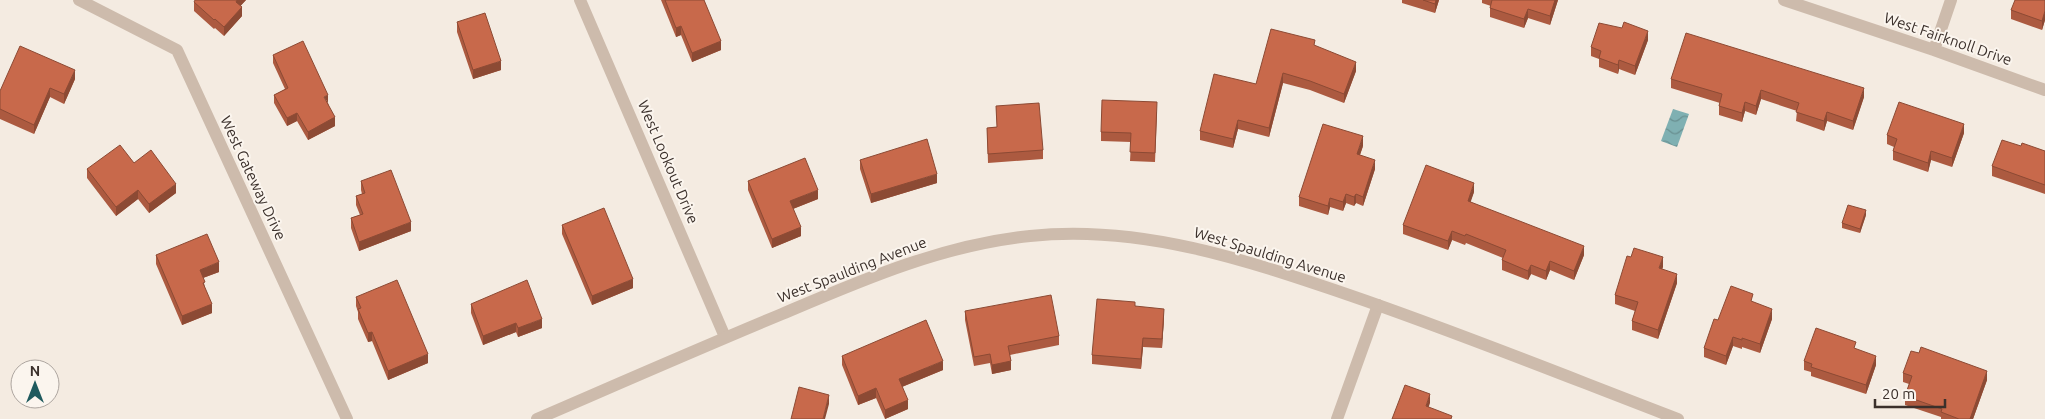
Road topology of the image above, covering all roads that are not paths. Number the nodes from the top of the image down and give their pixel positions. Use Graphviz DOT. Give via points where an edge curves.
graph roads {
  1 [pos="79,0"];
  2 [pos="580,0"];
  3 [pos="1784,0"];
  4 [pos="1951,0"];
  5 [pos="1934,50"];
  6 [pos="2045,90"];
  7 [pos="1378,305"];
  8 [pos="725,337"];
  9 [pos="347,419"];
  10 [pos="537,419"];
  11 [pos="1337,419"];
  12 [pos="1678,419"];
  1 -- 9 [label="street, West Gateway Drive" via="177,50"];
  2 -- 8 [label="street, West Lookout Drive"];
  3 -- 5 [label="street, West Fairknoll Drive"];
  4 -- 5 [label="street"];
  5 -- 6 [label="street, West Fairknoll Drive"];
  7 -- 8 [label="street, West Spaulding Avenue" via="1213,252 1118,235 1074,233 975,244 927,257 867,278"];
  7 -- 11 [label="street"];
  7 -- 12 [label="street, West Spaulding Avenue"];
  8 -- 10 [label="street, West Spaulding Avenue"];
}
